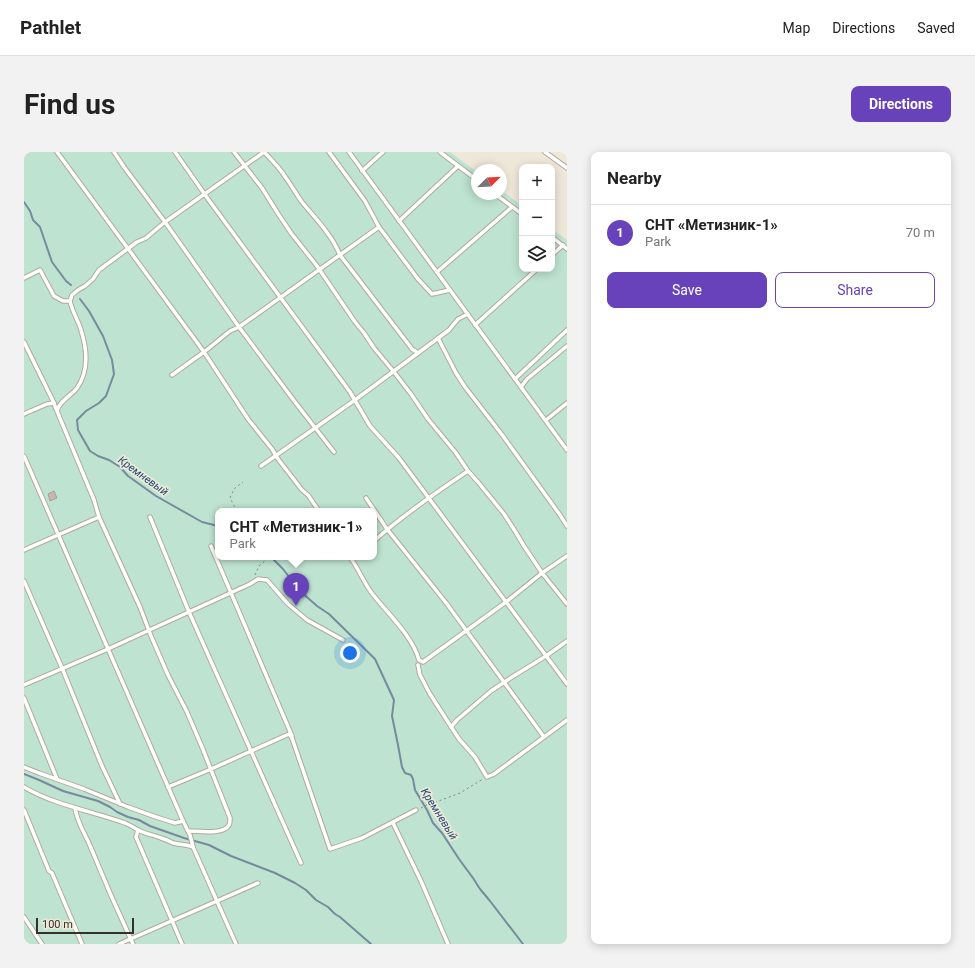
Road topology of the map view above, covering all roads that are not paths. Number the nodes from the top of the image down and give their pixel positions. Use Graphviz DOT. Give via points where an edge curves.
graph roads {
  1 [pos="57,152"];
  2 [pos="114,152"];
  3 [pos="175,152"];
  4 [pos="234,152"];
  5 [pos="264,152"];
  6 [pos="329,152"];
  7 [pos="349,152"];
  8 [pos="383,152"];
  9 [pos="440,152"];
  10 [pos="545,152"];
  11 [pos="244,166"];
  12 [pos="458,166"];
  13 [pos="567,168"];
  14 [pos="362,171"];
  15 [pos="471,176"];
  16 [pos="205,195"];
  17 [pos="503,200"];
  18 [pos="512,207"];
  19 [pos="519,212"];
  20 [pos="399,221"];
  21 [pos="165,222"];
  22 [pos="380,226"];
  23 [pos="555,239"];
  24 [pos="562,245"];
  25 [pos="128,249"];
  26 [pos="567,249"];
  27 [pos="555,252"];
  28 [pos="340,255"];
  29 [pos="319,269"];
  30 [pos="437,272"];
  31 [pos="533,272"];
  32 [pos="24,278"];
  33 [pos="450,290"];
  34 [pos="280,297"];
  35 [pos="70,301"];
  36 [pos="468,314"];
  37 [pos="475,324"];
  38 [pos="239,327"];
  39 [pos="567,330"];
  40 [pos="438,338"];
  41 [pos="24,342"];
  42 [pos="567,346"];
  43 [pos="204,352"];
  44 [pos="418,353"];
  45 [pos="394,372"];
  46 [pos="172,375"];
  47 [pos="515,379"];
  48 [pos="521,387"];
  49 [pos="356,400"];
  50 [pos="54,403"];
  51 [pos="567,403"];
  52 [pos="57,411"];
  53 [pos="24,414"];
  54 [pos="546,420"];
  55 [pos="316,428"];
  56 [pos="567,450"];
  57 [pos="334,452"];
  58 [pos="24,456"];
  59 [pos="276,456"];
  60 [pos="262,466"];
  61 [pos="468,471"];
  62 [pos="366,498"];
  63 [pos="428,498"];
  64 [pos="317,508"];
  65 [pos="373,508"];
  66 [pos="377,514"];
  67 [pos="99,517"];
  68 [pos="150,517"];
  69 [pos="567,526"];
  70 [pos="387,529"];
  71 [pos="59,534"];
  72 [pos="377,538"];
  73 [pos="211,546"];
  74 [pos="24,550"];
  75 [pos="215,555"];
  76 [pos="567,556"];
  77 [pos="217,560"];
  78 [pos="352,560"];
  79 [pos="542,573"];
  80 [pos="24,581"];
  81 [pos="231,592"];
  82 [pos="506,602"];
  83 [pos="567,604"];
  84 [pos="189,612"];
  85 [pos="149,630"];
  86 [pos="466,631"];
  87 [pos="343,640"];
  88 [pos="567,640"];
  89 [pos="108,648"];
  90 [pos="546,656"];
  91 [pos="418,665"];
  92 [pos="62,668"];
  93 [pos="504,682"];
  94 [pos="567,684"];
  95 [pos="24,685"];
  96 [pos="24,698"];
  97 [pos="567,720"];
  98 [pos="451,727"];
  99 [pos="544,737"];
  100 [pos="292,738"];
  101 [pos="252,751"];
  102 [pos="24,766"];
  103 [pos="211,770"];
  104 [pos="57,779"];
  105 [pos="24,787"];
  106 [pos="168,787"];
  107 [pos="120,804"];
  108 [pos="75,808"];
  109 [pos="24,810"];
  110 [pos="416,810"];
  111 [pos="183,821"];
  112 [pos="392,823"];
  113 [pos="138,830"];
  114 [pos="189,833"];
  115 [pos="193,847"];
  116 [pos="301,863"];
  117 [pos="258,883"];
  118 [pos="217,901"];
  119 [pos="24,917"];
  120 [pos="171,920"];
  121 [pos="130,939"];
  122 [pos="42,944"];
  123 [pos="82,944"];
  124 [pos="119,944"];
  125 [pos="133,944"];
  126 [pos="182,944"];
  127 [pos="236,944"];
  128 [pos="448,944"];
  1 -- 25 [label="lane"];
  2 -- 21 [label="lane"];
  3 -- 16 [label="lane"];
  4 -- 11 [label="lane"];
  5 -- 11 [label="lane"];
  5 -- 28 [label="lane" via="286,177 301,201 337,246"];
  6 -- 22 [label="lane"];
  7 -- 14 [label="lane"];
  8 -- 14 [label="lane"];
  9 -- 12 [label="lane"];
  10 -- 13 [label="lane"];
  11 -- 16 [label="lane"];
  11 -- 29 [label="lane"];
  12 -- 15 [label="lane"];
  12 -- 20 [label="lane"];
  14 -- 20 [label="lane"];
  16 -- 21 [label="lane"];
  16 -- 34 [label="lane"];
  17 -- 18 [label="lane"];
  18 -- 19 [label="lane"];
  18 -- 30 [label="lane"];
  20 -- 30 [label="lane"];
  21 -- 25 [label="lane"];
  21 -- 38 [label="lane"];
  22 -- 28 [label="lane"];
  22 -- 33 [label="lane" via="418,279 432,294"];
  23 -- 24 [label="lane"];
  24 -- 26 [label="lane"];
  24 -- 27 [label="lane"];
  25 -- 35 [label="lane" via="99,270 93,279 72,295"];
  25 -- 43 [label="lane"];
  28 -- 29 [label="lane"];
  28 -- 44 [label="lane" via="412,349"];
  29 -- 34 [label="lane"];
  29 -- 45 [label="lane" via="355,322"];
  30 -- 33 [label="lane"];
  31 -- 37 [label="lane"];
  32 -- 35 [label="lane" via="40,270 54,296 63,301"];
  33 -- 36 [label="lane"];
  34 -- 38 [label="lane"];
  34 -- 49 [label="lane"];
  35 -- 52 [label="lane" via="81,330 86,368 77,387 58,406"];
  36 -- 37 [label="lane"];
  36 -- 40 [label="lane" via="458,319"];
  37 -- 47 [label="lane"];
  38 -- 43 [label="lane"];
  38 -- 55 [label="lane"];
  39 -- 47 [label="lane"];
  40 -- 44 [label="lane"];
  40 -- 69 [label="lane" via="465,387"];
  41 -- 50 [label="lane"];
  42 -- 48 [label="lane"];
  43 -- 46 [label="lane"];
  43 -- 59 [label="lane"];
  44 -- 45 [label="lane"];
  45 -- 49 [label="lane"];
  45 -- 61 [label="lane"];
  47 -- 48 [label="lane"];
  48 -- 54 [label="lane"];
  49 -- 55 [label="lane"];
  49 -- 63 [label="lane" via="370,426 399,458"];
  50 -- 52 [label="lane"];
  50 -- 53 [label="lane"];
  51 -- 54 [label="lane"];
  52 -- 67 [label="lane"];
  54 -- 56 [label="lane"];
  55 -- 57 [label="lane"];
  55 -- 59 [label="lane"];
  58 -- 71 [label="lane"];
  59 -- 60 [label="lane"];
  59 -- 64 [label="lane"];
  61 -- 63 [label="lane"];
  61 -- 79 [label="lane" via="504,514"];
  62 -- 65 [label="lane"];
  63 -- 70 [label="lane"];
  63 -- 82 [label="lane"];
  66 -- 70 [label="lane"];
  67 -- 71 [label="lane"];
  67 -- 85 [label="lane"];
  68 -- 84 [label="lane"];
  70 -- 72 [label="lane"];
  70 -- 86 [label="lane"];
  71 -- 74 [label="lane"];
  71 -- 89 [label="lane"];
  73 -- 75 [label="lane"];
  76 -- 79 [label="lane"];
  77 -- 81 [label="lane"];
  78 -- 86 [label="lane" via="370,591 409,640 419,660 423,662"];
  79 -- 82 [label="lane"];
  79 -- 83 [label="lane"];
  80 -- 92 [label="lane"];
  81 -- 84 [label="lane"];
  81 -- 87 [label="lane" via="258,579 267,580 288,604 307,620"];
  81 -- 100 [label="lane"];
  82 -- 86 [label="lane"];
  82 -- 90 [label="lane"];
  84 -- 85 [label="lane"];
  84 -- 101 [label="lane"];
  85 -- 89 [label="lane"];
  85 -- 103 [label="lane"];
  86 -- 93 [label="lane"];
  88 -- 90 [label="lane"];
  89 -- 92 [label="lane"];
  89 -- 106 [label="lane"];
  90 -- 93 [label="lane"];
  90 -- 94 [label="lane"];
  91 -- 98 [label="lane" via="430,694"];
  92 -- 95 [label="lane"];
  92 -- 107 [label="lane"];
  93 -- 98 [label="lane" via="456,720"];
  93 -- 99 [label="lane"];
  96 -- 104 [label="lane"];
  97 -- 99 [label="lane"];
  98 -- 99 [label="lane" via="487,777"];
  100 -- 101 [label="lane" via="289,734"];
  100 -- 112 [label="lane" via="330,849 362,838"];
  101 -- 103 [label="lane"];
  101 -- 116 [label="lane"];
  102 -- 104 [label="lane"];
  103 -- 106 [label="lane"];
  103 -- 114 [label="lane" via="230,824 224,830 216,832"];
  104 -- 107 [label="lane"];
  105 -- 108 [label="lane"];
  106 -- 111 [label="lane"];
  107 -- 111 [label="lane" via="175,823"];
  108 -- 113 [label="lane" via="124,822"];
  108 -- 121 [label="lane" via="80,826"];
  109 -- 123 [label="lane"];
  110 -- 112 [label="lane"];
  111 -- 114 [label="lane"];
  112 -- 128 [label="lane"];
  113 -- 115 [label="lane"];
  113 -- 120 [label="lane" via="136,837"];
  114 -- 115 [label="lane"];
  115 -- 118 [label="lane"];
  117 -- 118 [label="lane"];
  118 -- 120 [label="lane"];
  118 -- 127 [label="lane"];
  119 -- 122 [label="lane"];
  120 -- 121 [label="lane"];
  120 -- 126 [label="lane"];
  121 -- 124 [label="lane"];
  121 -- 125 [label="lane"];
}
